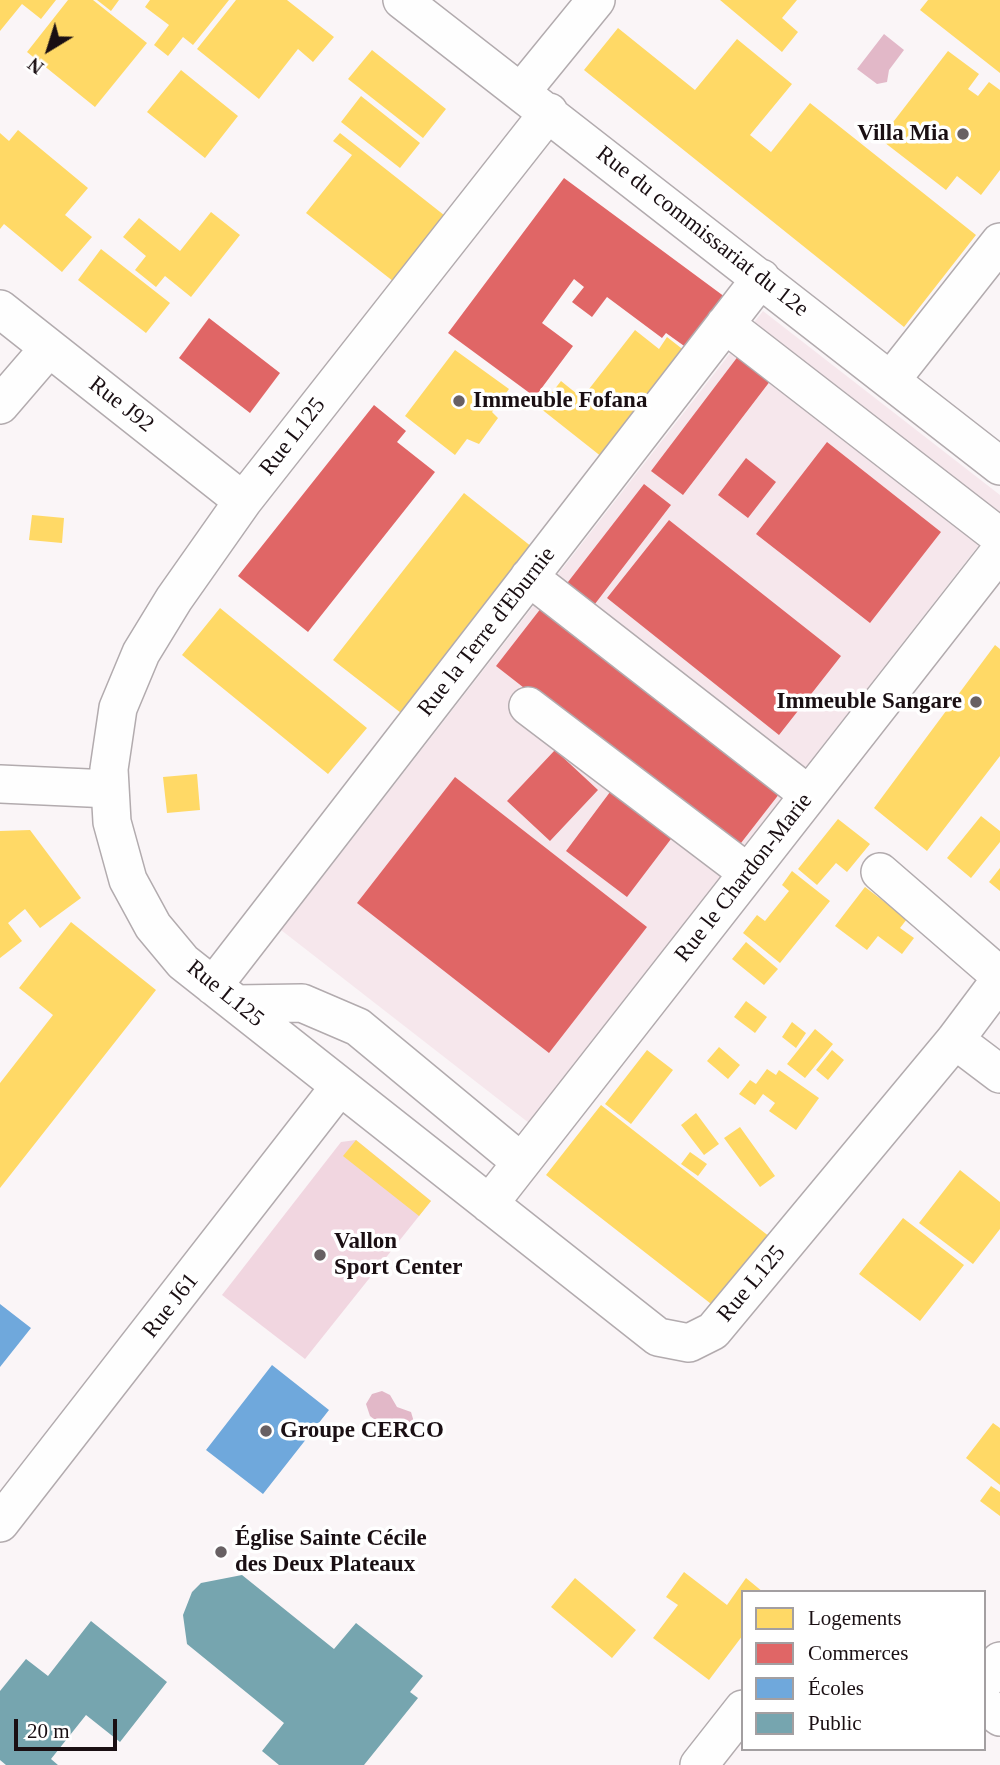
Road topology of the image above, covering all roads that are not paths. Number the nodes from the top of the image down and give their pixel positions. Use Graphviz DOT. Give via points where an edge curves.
graph roads {
  1 [pos="402,0"];
  2 [pos="596,0"];
  3 [pos="535,102"];
  4 [pos="1000,242"];
  5 [pos="761,278"];
  6 [pos="0,309"];
  7 [pos="725,324"];
  8 [pos="49,348"];
  9 [pos="891,380"];
  10 [pos="0,405"];
  11 [pos="1000,466"];
  12 [pos="243,501"];
  13 [pos="1000,537"];
  14 [pos="1000,551"];
  15 [pos="529,577"];
  16 [pos="528,706"];
  17 [pos="0,783"];
  18 [pos="110,789"];
  19 [pos="810,795"];
  20 [pos="880,872"];
  21 [pos="748,873"];
  22 [pos="1000,978"];
  23 [pos="224,995"];
  24 [pos="955,1041"];
  25 [pos="1000,1074"];
  26 [pos="340,1086"];
  27 [pos="521,1162"];
  28 [pos="489,1204"];
  29 [pos="0,1523"];
  30 [pos="1000,1661"];
  31 [pos="986,1679"];
  32 [pos="986,1706"];
  33 [pos="741,1712"];
  34 [pos="1000,1717"];
  35 [pos="699,1765"];
  1 -- 3 [label="street, Rue du commissariat du 12e"];
  2 -- 3 [label="street, Rue L125"];
  3 -- 5 [label="street, Rue du commissariat du 12e"];
  3 -- 12 [label="street, Rue L125"];
  4 -- 9 [label="street"];
  5 -- 7 [label="street, Rue la Terre d'Eburnie"];
  5 -- 9 [label="street, Rue du commissariat du 12e"];
  6 -- 8 [label="street, Rue J92"];
  7 -- 13 [label="street"];
  7 -- 15 [label="street, Rue la Terre d'Eburnie"];
  8 -- 10 [label="street"];
  8 -- 12 [label="street, Rue J92"];
  9 -- 11 [label="street, Rue du commissariat du 12e"];
  12 -- 18 [label="street, Rue L125" via="141,653 118,708"];
  14 -- 19 [label="street, Rue le Chardon-Marie"];
  15 -- 19 [label="street"];
  15 -- 23 [label="street, Rue la Terre d'Eburnie"];
  16 -- 21 [label="street"];
  17 -- 18 [label="street"];
  18 -- 23 [label="street, Rue L125" via="111,822 128,880 153,926 183,962"];
  19 -- 21 [label="street, Rue le Chardon-Marie"];
  20 -- 22 [label="street"];
  21 -- 27 [label="street, Rue le Chardon-Marie"];
  22 -- 24 [label="street, Rue L125"];
  23 -- 26 [label="street, Rue L125"];
  23 -- 27 [label="street" via="302,1003 358,1027"];
  24 -- 25 [label="street"];
  24 -- 28 [label="street, Rue L125" via="713,1331 689,1343 658,1336"];
  26 -- 28 [label="street, Rue L125"];
  26 -- 29 [label="street, Rue J61"];
  27 -- 28 [label="street, Rue le Chardon-Marie"];
  30 -- 31 [label="street"];
  32 -- 34 [label="street"];
  33 -- 35 [label="street"];
}
